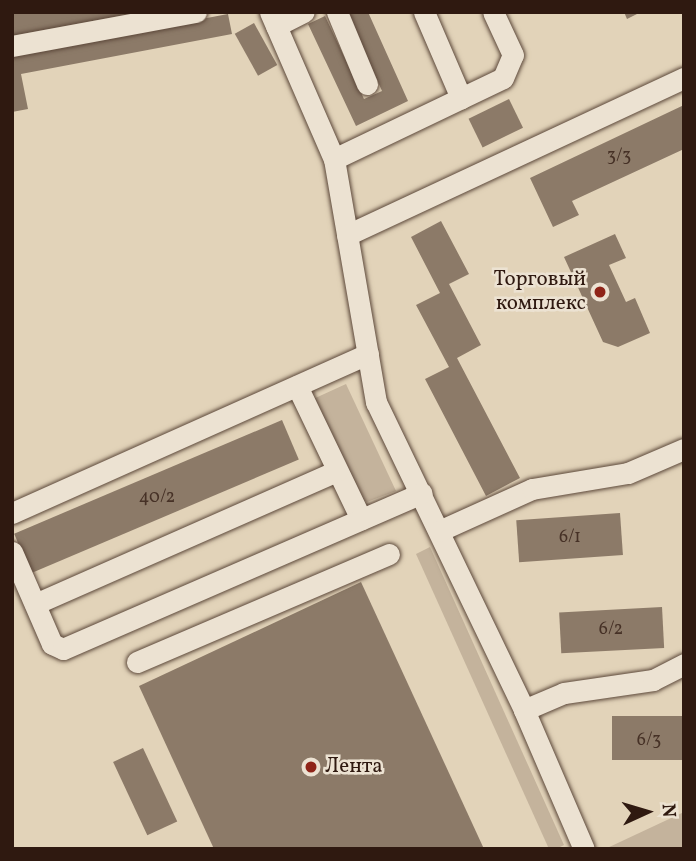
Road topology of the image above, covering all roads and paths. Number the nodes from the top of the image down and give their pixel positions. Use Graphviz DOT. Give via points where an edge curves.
graph roads {
  1 [pos="195,12"];
  2 [pos="304,12"];
  3 [pos="337,12"];
  4 [pos="425,12"];
  5 [pos="493,12"];
  6 [pos="273,19"];
  7 [pos="12,46"];
  8 [pos="684,78"];
  9 [pos="367,84"];
  10 [pos="461,98"];
  11 [pos="334,159"];
  12 [pos="347,235"];
  13 [pos="368,354"];
  14 [pos="297,386"];
  15 [pos="684,449"];
  16 [pos="337,471"];
  17 [pos="421,494"];
  18 [pos="12,513"];
  19 [pos="361,519"];
  20 [pos="439,531"];
  21 [pos="12,552"];
  22 [pos="389,554"];
  23 [pos="35,604"];
  24 [pos="137,662"];
  25 [pos="684,664"];
  26 [pos="524,710"];
  27 [pos="584,849"];
  1 -- 7 [label="street"];
  2 -- 6 [label="street"];
  3 -- 9 [label="street"];
  4 -- 10 [label="street"];
  5 -- 10 [label="street" via="513,55 503,78"];
  6 -- 11 [label="street"];
  8 -- 12 [label="street"];
  10 -- 11 [label="street"];
  11 -- 12 [label="street"];
  12 -- 13 [label="street"];
  13 -- 14 [label="street"];
  13 -- 17 [label="street" via="376,402"];
  14 -- 16 [label="street"];
  14 -- 18 [label="street"];
  15 -- 20 [label="street" via="628,473 532,489"];
  16 -- 19 [label="street"];
  16 -- 23 [label="street"];
  17 -- 19 [label="street"];
  17 -- 20 [label="street"];
  19 -- 23 [label="street" via="63,649 52,644"];
  20 -- 26 [label="street"];
  21 -- 23 [label="street"];
  22 -- 24 [label="street"];
  25 -- 26 [label="street" via="653,680 565,693"];
  26 -- 27 [label="street"];
}
